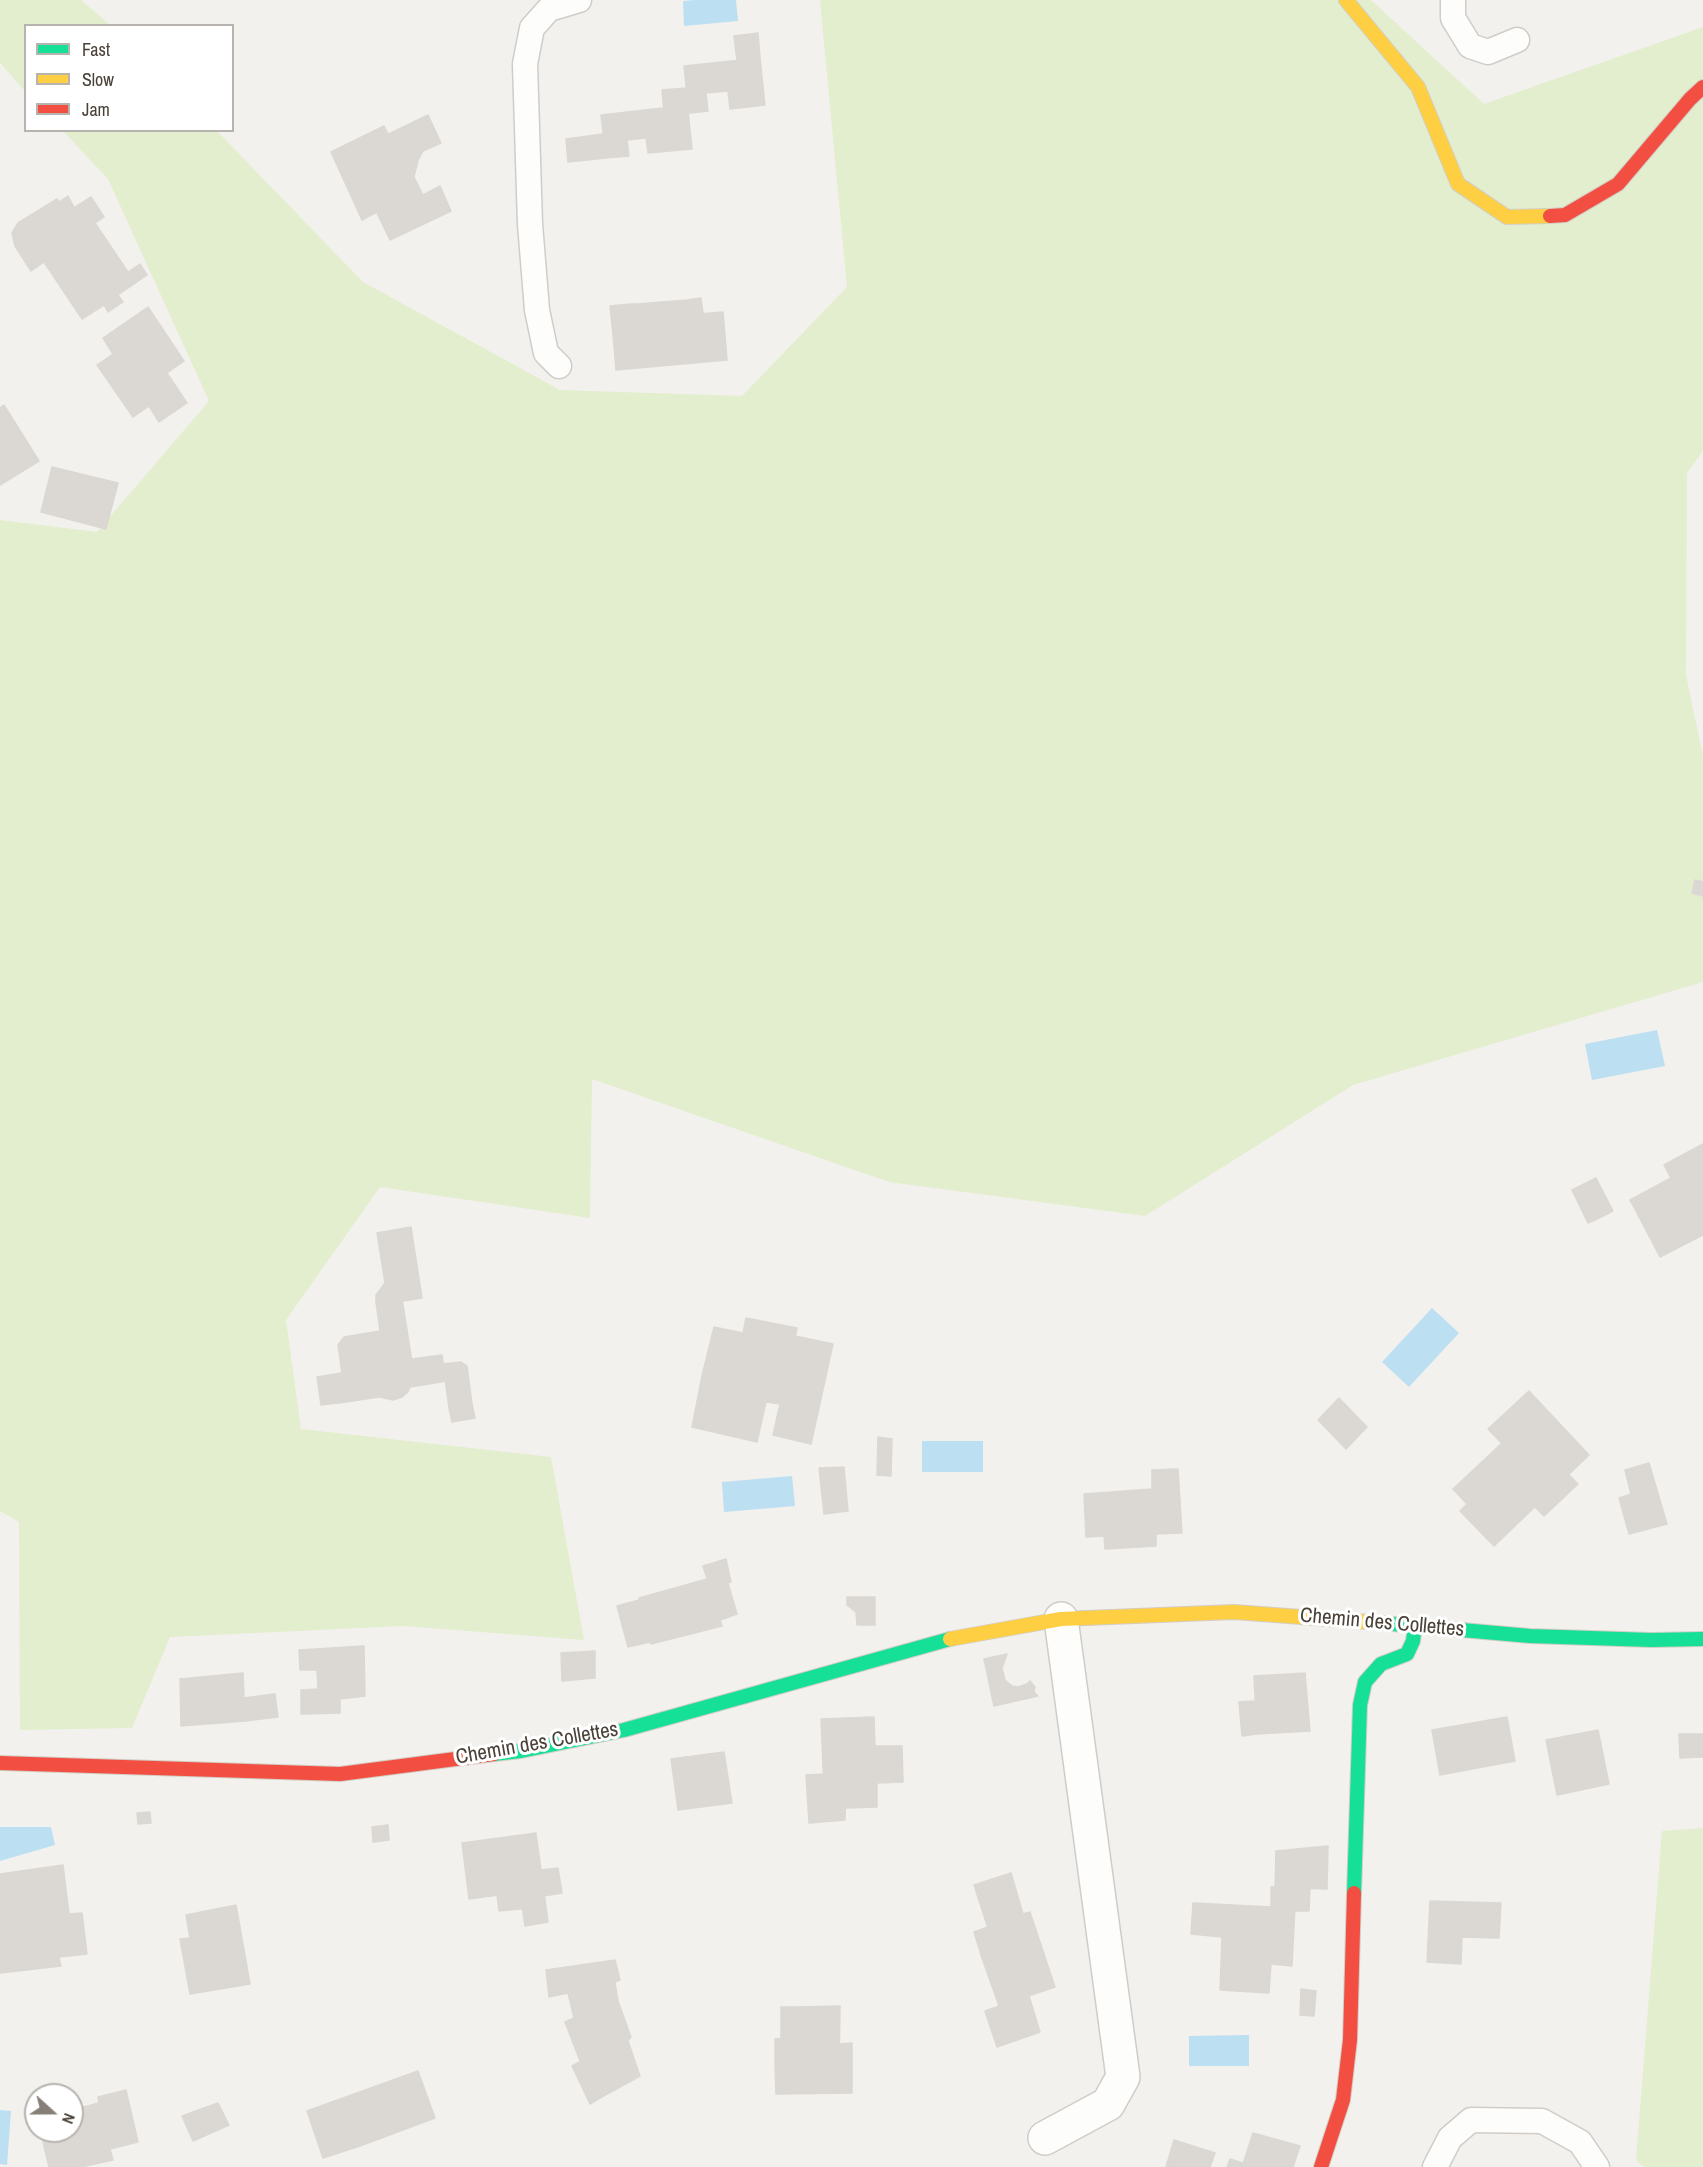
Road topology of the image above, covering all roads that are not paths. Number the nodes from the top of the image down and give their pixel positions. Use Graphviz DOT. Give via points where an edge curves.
graph roads {
  1 [pos="579,0"];
  2 [pos="1346,0"];
  3 [pos="1453,0"];
  4 [pos="1517,40"];
  5 [pos="1703,87"];
  6 [pos="559,366"];
  7 [pos="1061,1618"];
  8 [pos="1415,1624"];
  9 [pos="1703,1639"];
  10 [pos="0,1763"];
  11 [pos="1045,2138"];
  12 [pos="1321,2167"];
  13 [pos="1435,2167"];
  14 [pos="1597,2167"];
  1 -- 6 [label="lane" via="549,9 532,28 525,64 537,310 546,353"];
  2 -- 5 [label="street" via="1418,87 1458,184 1507,217 1564,215 1618,184"];
  3 -- 4 [label="lane" via="1453,18 1470,46 1488,52"];
  7 -- 8 [label="street, Chemin des Collettes" via="1234,1612"];
  7 -- 10 [label="street, Chemin des Collettes" via="936,1641 624,1730 521,1751 340,1774"];
  7 -- 11 [label="street" via="1123,2077 1108,2104"];
  8 -- 9 [label="street, Chemin des Collettes" via="1530,1636"];
  8 -- 12 [label="street" via="1407,1654 1381,1664 1365,1682 1360,1705 1350,2040 1343,2100"];
  13 -- 14 [label="lane" via="1450,2138 1471,2120 1542,2121 1580,2142"];
}
